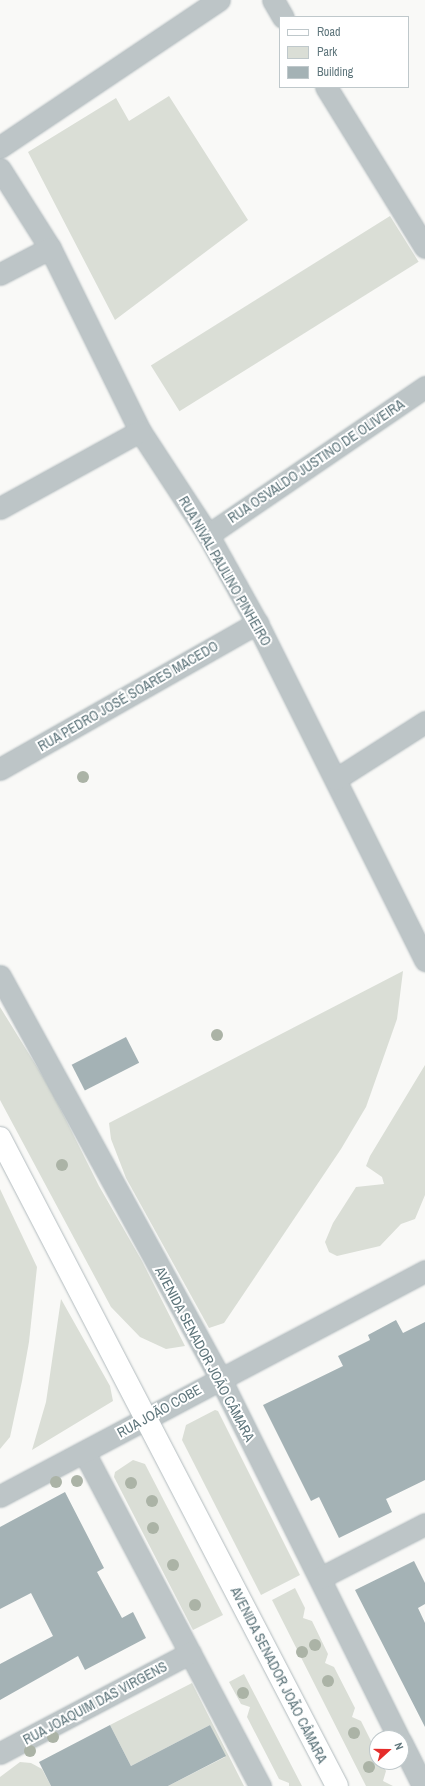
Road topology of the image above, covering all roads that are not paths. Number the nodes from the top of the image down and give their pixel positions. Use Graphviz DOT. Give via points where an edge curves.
graph roads {
  1 [pos="219,0"];
  2 [pos="273,0"];
  3 [pos="282,16"];
  4 [pos="327,88"];
  5 [pos="0,147"];
  6 [pos="0,168"];
  7 [pos="425,247"];
  8 [pos="50,248"];
  9 [pos="0,274"];
  10 [pos="425,387"];
  11 [pos="140,431"];
  12 [pos="0,508"];
  13 [pos="208,534"];
  14 [pos="257,623"];
  15 [pos="425,722"];
  16 [pos="0,769"];
  17 [pos="336,779"];
  18 [pos="425,960"];
  19 [pos="0,976"];
  20 [pos="0,1138"];
  21 [pos="425,1270"];
  22 [pos="220,1378"];
  23 [pos="146,1417"];
  24 [pos="84,1452"];
  25 [pos="0,1496"];
  26 [pos="425,1524"];
  27 [pos="320,1578"];
  28 [pos="190,1653"];
  29 [pos="395,1730"];
  30 [pos="0,1753"];
  31 [pos="409,1757"];
  32 [pos="423,1782"];
  33 [pos="260,1786"];
  34 [pos="336,1786"];
  1 -- 5 [label="street"];
  2 -- 3 [label="street"];
  4 -- 7 [label="street"];
  6 -- 8 [label="street, RUA NIVAL PAULINO PINHEIRO"];
  8 -- 9 [label="street"];
  8 -- 11 [label="street, RUA NIVAL PAULINO PINHEIRO"];
  10 -- 13 [label="street, RUA OSVALDO JUSTINO DE OLIVEIRA"];
  11 -- 12 [label="street"];
  11 -- 13 [label="street, RUA NIVAL PAULINO PINHEIRO"];
  13 -- 14 [label="street, RUA NIVAL PAULINO PINHEIRO"];
  14 -- 16 [label="street, RUA PEDRO JOSÉ SOARES MACEDO"];
  14 -- 17 [label="street, RUA NIVAL PAULINO PINHEIRO"];
  15 -- 17 [label="street"];
  17 -- 18 [label="street, RUA NIVAL PAULINO PINHEIRO"];
  19 -- 22 [label="street, AVENIDA SENADOR JOÃO CÂMARA"];
  20 -- 23 [label="main road, AVENIDA SENADOR JOÃO CÂMARA"];
  21 -- 22 [label="street, RUA JOÃO COBE"];
  22 -- 23 [label="street, RUA JOÃO COBE"];
  22 -- 27 [label="street, AVENIDA SENADOR JOÃO CÂMARA"];
  23 -- 24 [label="street, RUA JOÃO COBE"];
  23 -- 34 [label="main road, AVENIDA SENADOR JOÃO CÂMARA"];
  24 -- 25 [label="street, RUA JOÃO COBE"];
  24 -- 28 [label="street"];
  26 -- 27 [label="street"];
  27 -- 29 [label="street, AVENIDA SENADOR JOÃO CÂMARA"];
  28 -- 30 [label="street, RUA JOAQUIM DAS VIRGENS"];
  28 -- 33 [label="street"];
  31 -- 32 [label="street"];
}
